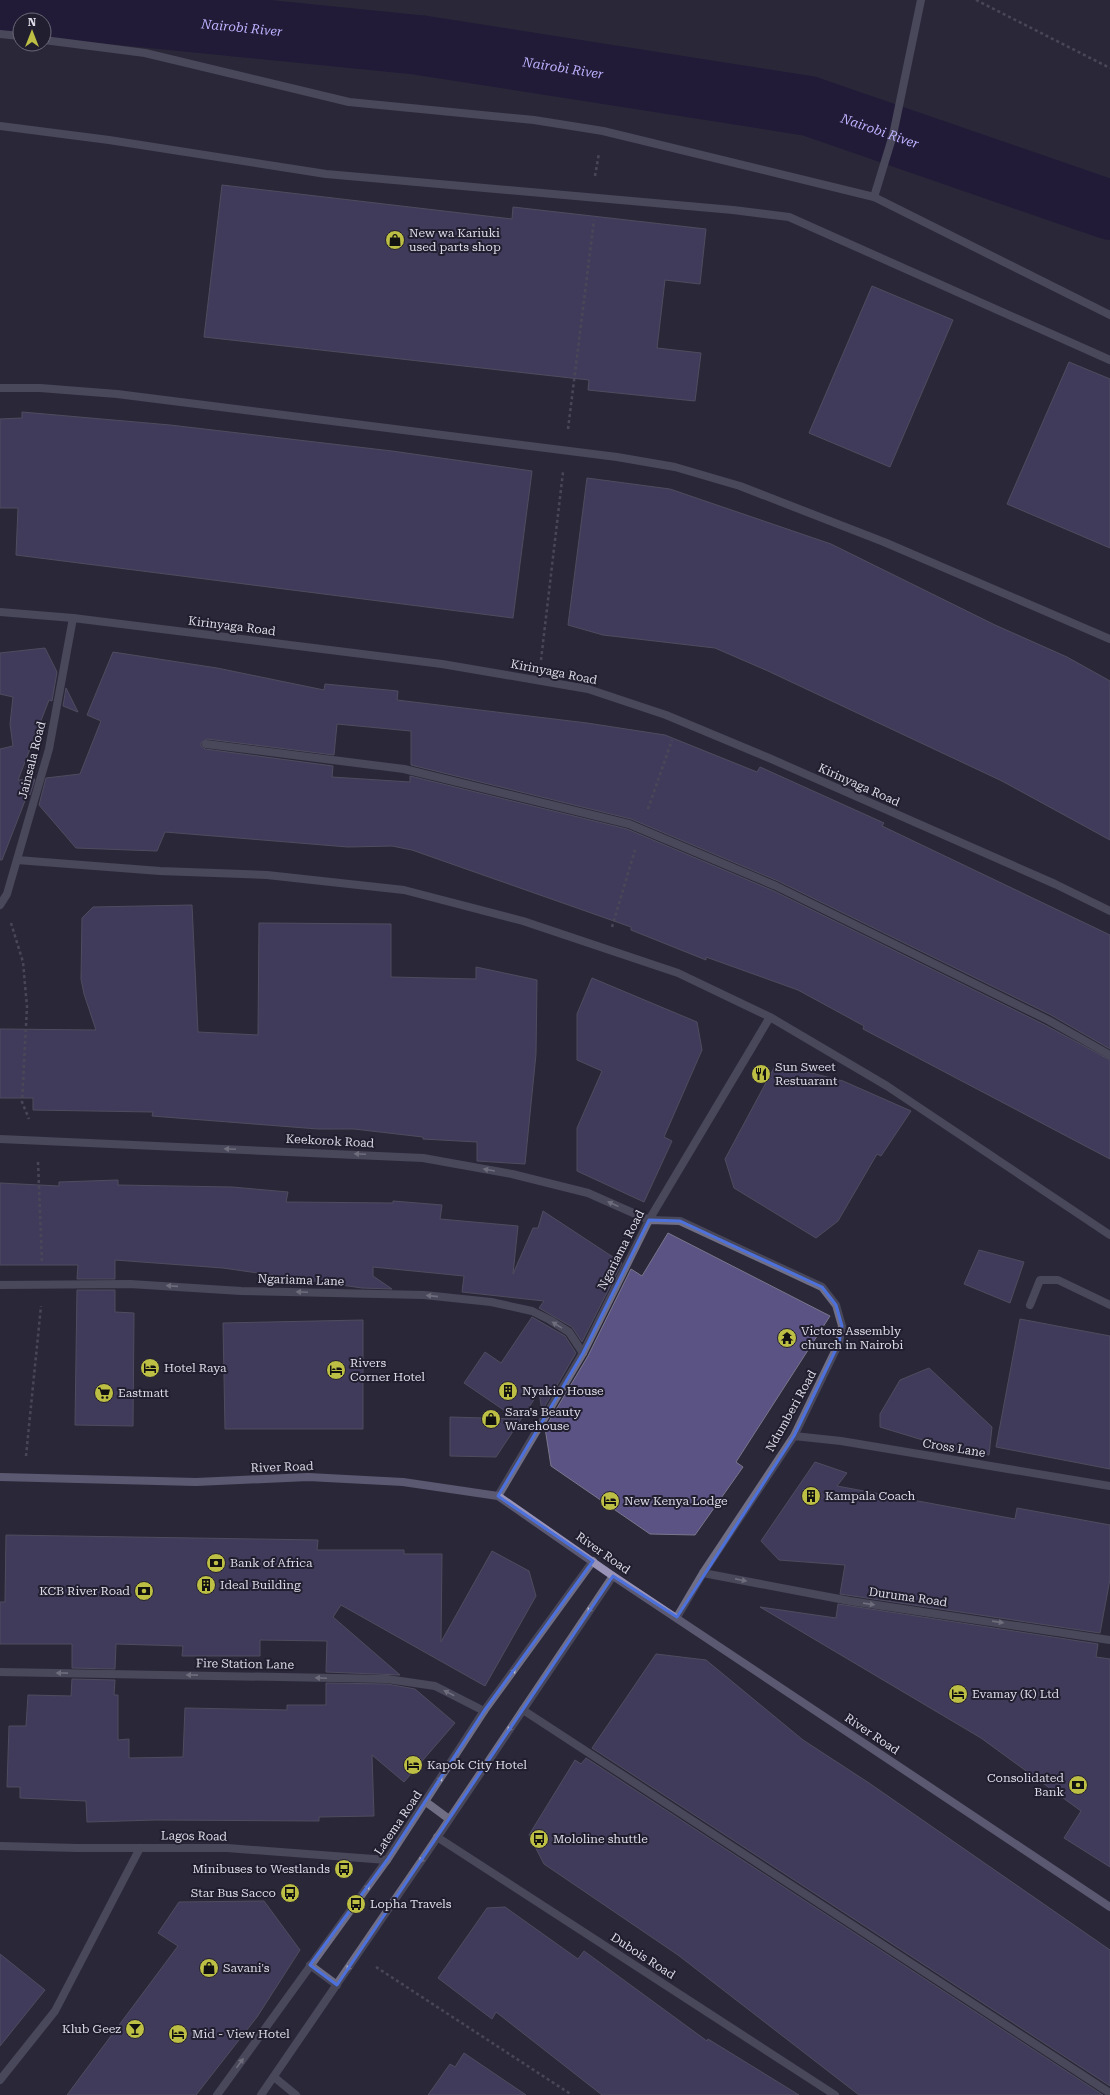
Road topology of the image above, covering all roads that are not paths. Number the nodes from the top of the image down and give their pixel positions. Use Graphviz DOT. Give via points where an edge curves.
graph roads {
  1 [pos="921,0"];
  2 [pos="0,34"];
  3 [pos="12,35"];
  4 [pos="52,41"];
  5 [pos="0,126"];
  6 [pos="874,197"];
  7 [pos="1110,315"];
  8 [pos="1110,360"];
  9 [pos="0,388"];
  10 [pos="0,612"];
  11 [pos="73,618"];
  12 [pos="1110,639"];
  13 [pos="206,744"];
  14 [pos="17,860"];
  15 [pos="2,902"];
  16 [pos="1110,911"];
  17 [pos="770,1017"];
  18 [pos="1110,1055"];
  19 [pos="0,1139"];
  20 [pos="649,1220"];
  21 [pos="1110,1235"];
  22 [pos="0,1285"];
  23 [pos="1030,1305"];
  24 [pos="1110,1305"];
  25 [pos="583,1353"];
  26 [pos="794,1436"];
  27 [pos="0,1477"];
  28 [pos="1110,1486"];
  29 [pos="498,1496"];
  30 [pos="593,1561"];
  31 [pos="703,1573"];
  32 [pos="613,1576"];
  33 [pos="677,1617"];
  34 [pos="1110,1640"];
  35 [pos="0,1672"];
  36 [pos="523,1710"];
  37 [pos="484,1711"];
  38 [pos="426,1802"];
  39 [pos="449,1819"];
  40 [pos="436,1837"];
  41 [pos="0,1846"];
  42 [pos="140,1848"];
  43 [pos="387,1860"];
  44 [pos="1110,1908"];
  45 [pos="310,1965"];
  46 [pos="337,1985"];
  47 [pos="274,2077"];
  48 [pos="0,2080"];
  49 [pos="1110,2093"];
  50 [pos="217,2095"];
  51 [pos="260,2095"];
  52 [pos="296,2095"];
  53 [pos="835,2095"];
  1 -- 6 [label="street" via="893,135"];
  2 -- 3 [label="street"];
  4 -- 6 [label="street" via="145,53 348,102 534,120 603,131"];
  5 -- 8 [label="street" via="109,140 326,174 789,217"];
  6 -- 7 [label="street"];
  9 -- 12 [label="street" via="40,388 117,394 566,450 675,467 740,486 884,542"];
  10 -- 11 [label="street, Kirinyaga Road"];
  11 -- 14 [label="street, Jainsala Road" via="48,749"];
  11 -- 16 [label="street, Kirinyaga Road" via="442,664 588,689 666,715 776,761 1055,884"];
  13 -- 18 [label="street" via="404,769 629,824 776,886 1048,1020"];
  14 -- 15 [label="street, Jainsala Road"];
  14 -- 17 [label="street" via="160,871 267,875 404,890 523,921 678,973"];
  17 -- 20 [label="street, Ngariama Road"];
  17 -- 21 [label="street" via="887,1086"];
  20 -- 19 [label="street, Keekorok Road, one-way" via="588,1193 512,1174 423,1158"];
  20 -- 25 [label="street, Ngariama Road"];
  20 -- 26 [label="street, Ndumberi Road" via="680,1221 793,1272 822,1287 836,1305 842,1326 840,1343"];
  25 -- 22 [label="street, Ngariama Lane, one-way" via="569,1332 550,1320 532,1311 491,1302 424,1295 241,1291 130,1284"];
  23 -- 24 [label="street" via="1040,1280 1058,1280"];
  25 -- 29 [label="street, Ngariama Road"];
  26 -- 28 [label="street, Cross Lane" via="841,1441"];
  26 -- 31 [label="street, Ndumberi Road"];
  27 -- 29 [label="main road, River Road" via="196,1482 308,1477 403,1482"];
  29 -- 30 [label="main road, River Road"];
  30 -- 32 [label="main road, River Road"];
  37 -- 30 [label="street, Latema Road, one-way"];
  31 -- 33 [label="street, Ndumberi Road"];
  31 -- 34 [label="street, Duruma Road, one-way" via="850,1601"];
  32 -- 33 [label="main road, River Road"];
  32 -- 36 [label="street, one-way"];
  33 -- 44 [label="main road, River Road"];
  37 -- 35 [label="street, Fire Station Lane, one-way" via="435,1686 387,1679"];
  36 -- 39 [label="street, one-way"];
  36 -- 49 [label="street"];
  38 -- 37 [label="street, Latema Road, one-way"];
  38 -- 39 [label="street"];
  38 -- 43 [label="street, Latema Road"];
  39 -- 40 [label="street"];
  40 -- 46 [label="street, one-way"];
  40 -- 53 [label="street, Dubois Road"];
  41 -- 42 [label="street, Lagos Road"];
  42 -- 43 [label="street, Lagos Road" via="227,1848"];
  42 -- 48 [label="street" via="55,2011"];
  45 -- 43 [label="street, Latema Road, one-way"];
  45 -- 46 [label="street"];
  50 -- 45 [label="street, Latema Road, one-way"];
  46 -- 47 [label="street"];
  47 -- 51 [label="street"];
  47 -- 52 [label="street"];
}
